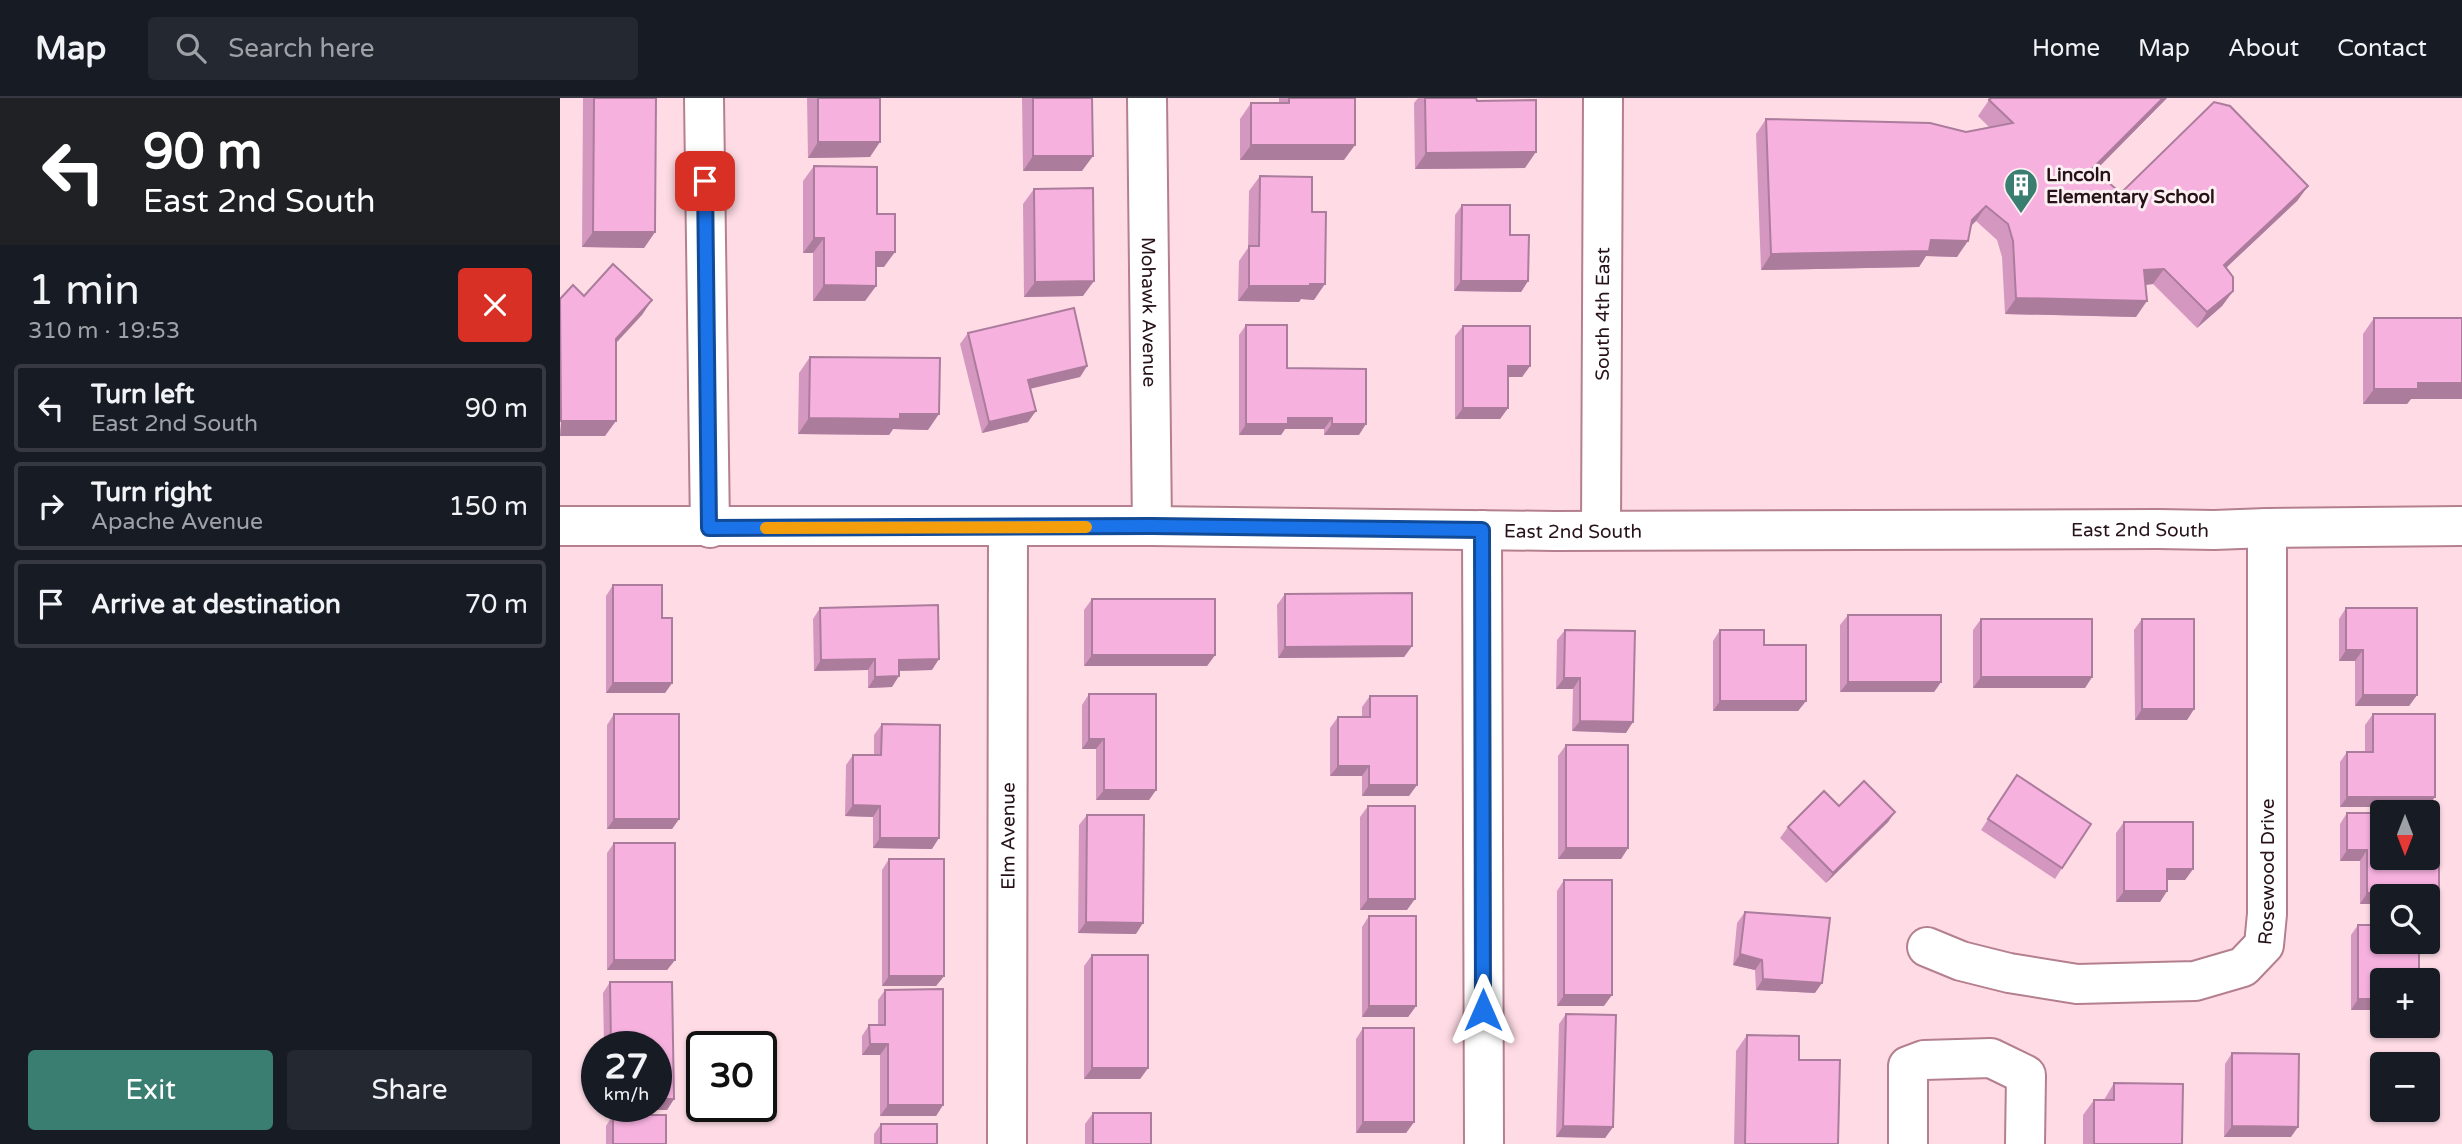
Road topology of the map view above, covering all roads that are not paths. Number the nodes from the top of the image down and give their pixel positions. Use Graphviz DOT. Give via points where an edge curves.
graph roads {
  1 [pos="704,98"];
  2 [pos="1147,98"];
  3 [pos="1603,98"];
  4 [pos="560,526"];
  5 [pos="1152,526"];
  6 [pos="2462,526"];
  7 [pos="709,528"];
  8 [pos="1008,528"];
  9 [pos="2267,528"];
  10 [pos="1601,529"];
  11 [pos="1482,530"];
  12 [pos="1927,947"];
  13 [pos="1007,1144"];
  14 [pos="1484,1144"];
  15 [pos="1908,1144"];
  16 [pos="2025,1144"];
  1 -- 7 [label="street"];
  2 -- 5 [label="street, Mohawk Avenue"];
  3 -- 10 [label="street, South 4th East"];
  4 -- 7 [label="street, East 2nd South"];
  5 -- 8 [label="street, East 2nd South"];
  5 -- 11 [label="street, East 2nd South"];
  6 -- 9 [label="street, East 2nd South"];
  7 -- 8 [label="street, East 2nd South"];
  8 -- 13 [label="street, Elm Avenue"];
  9 -- 10 [label="street, East 2nd South"];
  9 -- 12 [label="street, Rosewood Drive" via="2264,945 2243,967 2195,981 2077,984 2009,973"];
  10 -- 11 [label="street, East 2nd South"];
  11 -- 14 [label="street"];
  15 -- 16 [label="street" via="1908,1066 1924,1060 1992,1058 2026,1074"];
}
